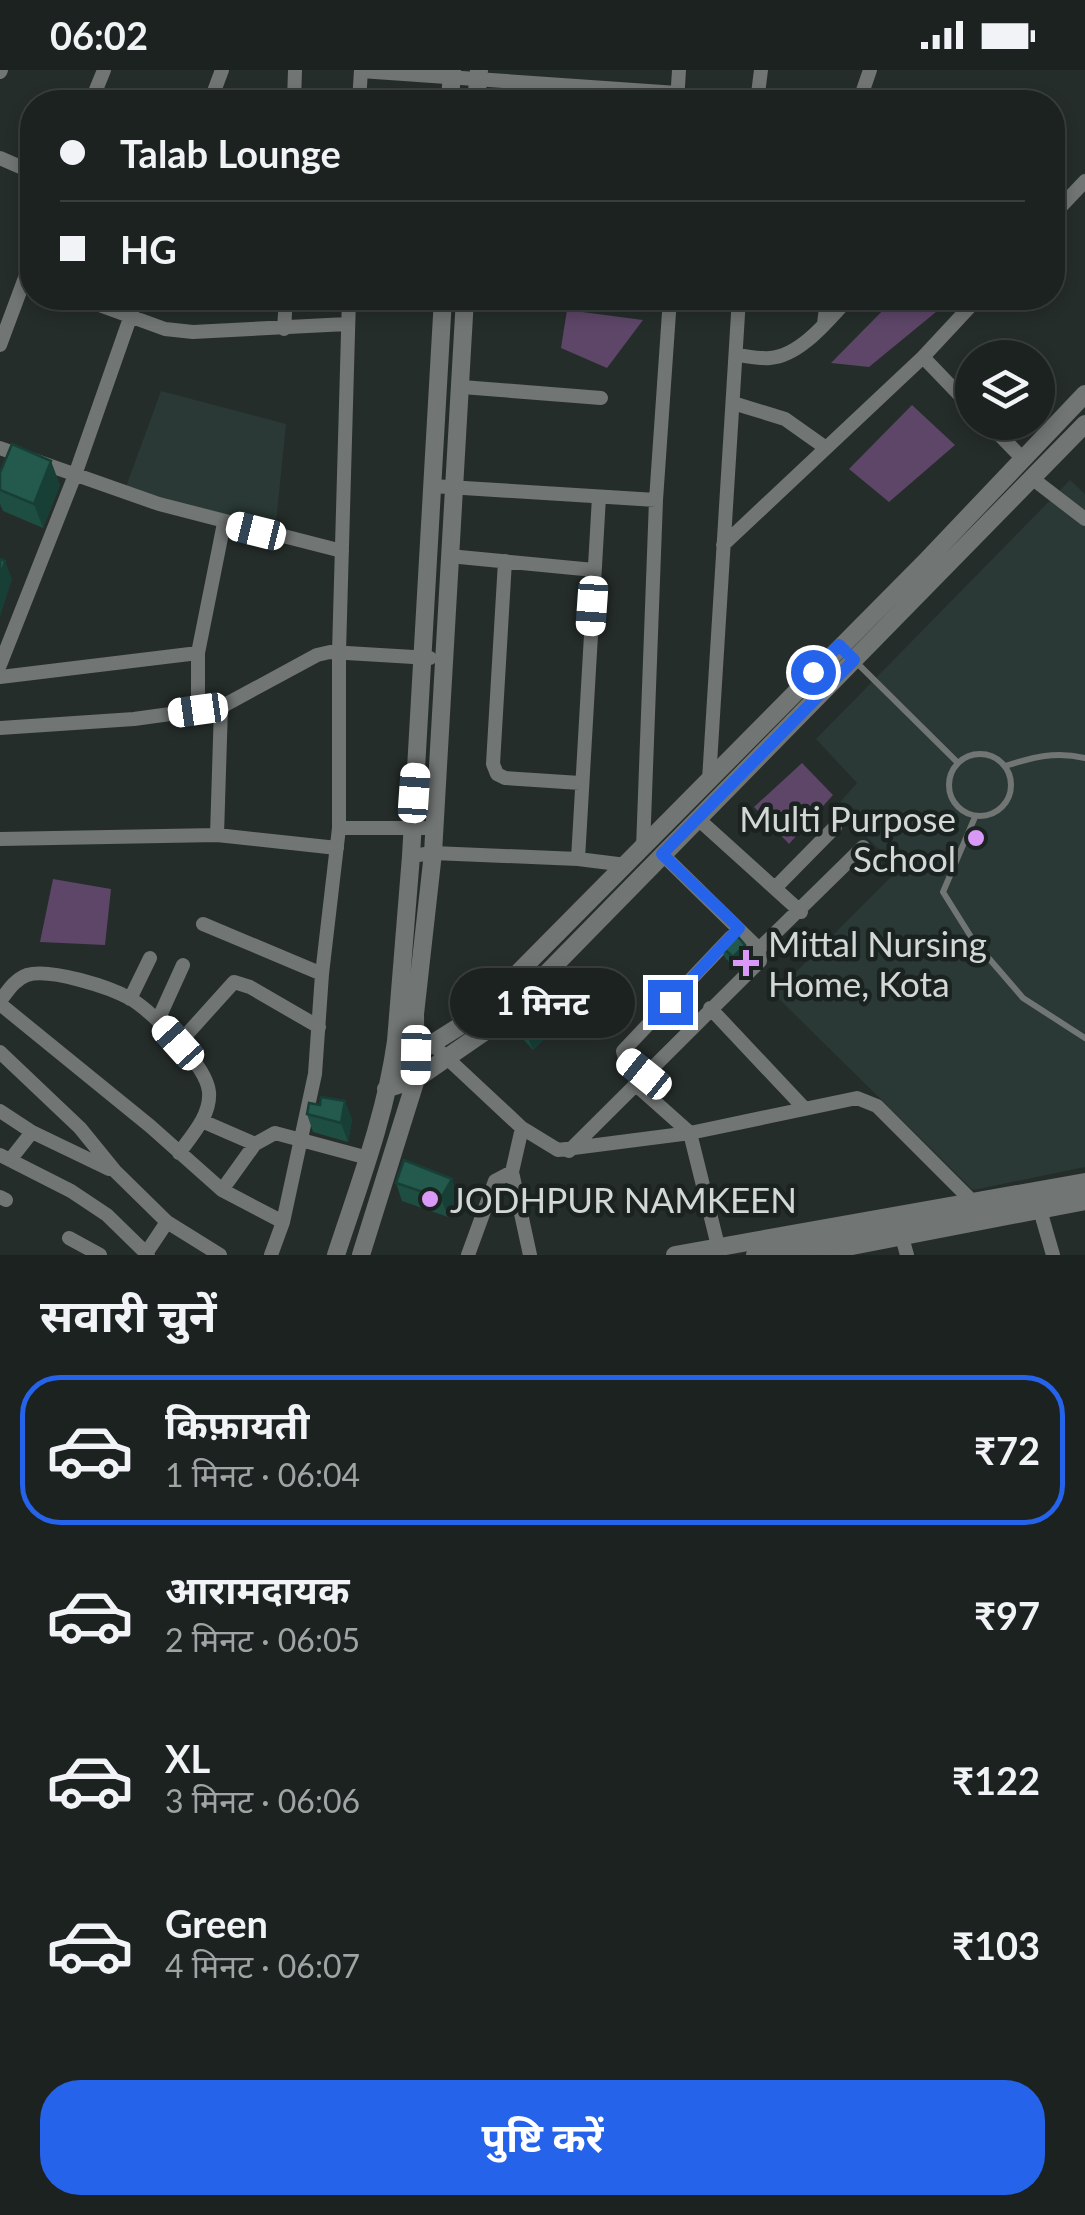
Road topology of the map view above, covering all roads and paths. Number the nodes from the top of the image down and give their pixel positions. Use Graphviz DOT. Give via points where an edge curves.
graph roads {
  1 [pos="361,71"];
  2 [pos="452,75"];
  3 [pos="478,76"];
  4 [pos="605,90"];
  5 [pos="1085,181"];
  6 [pos="1065,202"];
  7 [pos="20,299"];
  8 [pos="113,310"];
  9 [pos="132,310"];
  10 [pos="285,310"];
  11 [pos="348,310"];
  12 [pos="441,310"];
  13 [pos="465,310"];
  14 [pos="669,310"];
  15 [pos="739,310"];
  16 [pos="826,310"];
  17 [pos="838,310"];
  18 [pos="967,310"];
  19 [pos="130,316"];
  20 [pos="347,324"];
  21 [pos="824,325"];
  22 [pos="284,329"];
  23 [pos="0,345"];
  24 [pos="737,355"];
  25 [pos="923,357"];
  26 [pos="462,387"];
  27 [pos="955,390"];
  28 [pos="1085,394"];
  29 [pos="601,398"];
  30 [pos="733,403"];
  31 [pos="1085,424"];
  32 [pos="1005,440"];
  33 [pos="0,448"];
  34 [pos="826,448"];
  35 [pos="1023,459"];
  36 [pos="75,475"];
  37 [pos="1033,479"];
  38 [pos="432,486"];
  39 [pos="454,487"];
  40 [pos="599,496"];
  41 [pos="656,500"];
  42 [pos="1085,519"];
  43 [pos="224,523"];
  44 [pos="723,545"];
  45 [pos="342,551"];
  46 [pos="450,556"];
  47 [pos="505,561"];
  48 [pos="594,570"];
  49 [pos="839,645"];
  50 [pos="339,652"];
  51 [pos="198,653"];
  52 [pos="422,658"];
  53 [pos="446,660"];
  54 [pos="854,660"];
  55 [pos="0,666"];
  56 [pos="0,677"];
  57 [pos="221,708"];
  58 [pos="198,710"];
  59 [pos="0,728"];
  60 [pos="1085,758"];
  61 [pos="958,763"];
  62 [pos="1005,766"];
  63 [pos="710,780"];
  64 [pos="580,783"];
  65 [pos="975,817"];
  66 [pos="697,818"];
  67 [pos="412,827"];
  68 [pos="835,827"];
  69 [pos="339,828"];
  70 [pos="433,828"];
  71 [pos="217,835"];
  72 [pos="0,839"];
  73 [pos="863,847"];
  74 [pos="337,848"];
  75 [pos="644,848"];
  76 [pos="434,853"];
  77 [pos="662,854"];
  78 [pos="411,856"];
  79 [pos="578,859"];
  80 [pos="626,866"];
  81 [pos="776,887"];
  82 [pos="800,912"];
  83 [pos="203,924"];
  84 [pos="739,928"];
  85 [pos="759,949"];
  86 [pos="150,958"];
  87 [pos="183,965"];
  88 [pos="322,974"];
  89 [pos="130,999"];
  90 [pos="0,1003"];
  91 [pos="710,1008"];
  92 [pos="158,1020"];
  93 [pos="318,1027"];
  94 [pos="1085,1038"];
  95 [pos="178,1043"];
  96 [pos="424,1050"];
  97 [pos="0,1052"];
  98 [pos="447,1059"];
  99 [pos="392,1069"];
  100 [pos="416,1078"];
  101 [pos="639,1079"];
  102 [pos="386,1090"];
  103 [pos="805,1109"];
  104 [pos="0,1111"];
  105 [pos="202,1121"];
  106 [pos="522,1128"];
  107 [pos="32,1132"];
  108 [pos="690,1132"];
  109 [pos="303,1140"];
  110 [pos="255,1144"];
  111 [pos="569,1151"];
  112 [pos="180,1153"];
  113 [pos="5,1157"];
  114 [pos="368,1158"];
  115 [pos="115,1171"];
  116 [pos="512,1172"];
  117 [pos="1085,1182"];
  118 [pos="222,1190"];
  119 [pos="1085,1192"];
  120 [pos="972,1201"];
  121 [pos="1085,1201"];
  122 [pos="1038,1202"];
  123 [pos="167,1222"];
  124 [pos="283,1222"];
  125 [pos="70,1238"];
  126 [pos="904,1246"];
  127 [pos="720,1251"];
  128 [pos="760,1251"];
  129 [pos="146,1254"];
  130 [pos="100,1255"];
  131 [pos="220,1255"];
  132 [pos="271,1255"];
  133 [pos="336,1255"];
  134 [pos="361,1255"];
  135 [pos="468,1255"];
  136 [pos="530,1255"];
  137 [pos="675,1255"];
  138 [pos="804,1255"];
  139 [pos="1052,1255"];
  1 -- 2 [label="street"];
  2 -- 3 [label="street"];
  3 -- 4 [label="street"];
  5 -- 6 [label="street"];
  7 -- 23 [label="street"];
  8 -- 19 [label="street"];
  9 -- 19 [label="street"];
  10 -- 22 [label="street"];
  11 -- 20 [label="street"];
  12 -- 38 [label="street"];
  13 -- 26 [label="street"];
  14 -- 41 [label="street"];
  15 -- 24 [label="street"];
  16 -- 21 [label="street"];
  17 -- 21 [label="street"];
  18 -- 25 [label="street"];
  19 -- 22 [label="street" via="193,332"];
  19 -- 36 [label="street"];
  20 -- 22 [label="street"];
  20 -- 45 [label="street"];
  21 -- 24 [label="street" via="772,358"];
  24 -- 30 [label="street"];
  25 -- 27 [label="street"];
  25 -- 34 [label="street"];
  26 -- 29 [label="street"];
  26 -- 39 [label="street"];
  28 -- 35 [label="street"];
  30 -- 34 [label="street" via="785,419"];
  30 -- 44 [label="street"];
  31 -- 37 [label="street"];
  32 -- 35 [label="street"];
  33 -- 36 [label="street"];
  34 -- 44 [label="street"];
  35 -- 49 [label="street"];
  36 -- 43 [label="street"];
  36 -- 55 [label="street"];
  37 -- 42 [label="street"];
  37 -- 54 [label="street"];
  38 -- 39 [label="street"];
  38 -- 52 [label="street"];
  39 -- 40 [label="street"];
  39 -- 46 [label="street"];
  40 -- 41 [label="street"];
  40 -- 48 [label="street"];
  41 -- 75 [label="street"];
  43 -- 45 [label="street"];
  43 -- 51 [label="street"];
  44 -- 63 [label="street"];
  45 -- 50 [label="street"];
  46 -- 47 [label="street"];
  46 -- 53 [label="street"];
  47 -- 48 [label="street"];
  47 -- 64 [label="street" via="493,764 505,778"];
  48 -- 64 [label="street"];
  49 -- 54 [label="lane"];
  49 -- 63 [label="street"];
  50 -- 52 [label="street"];
  50 -- 57 [label="street" via="317,655"];
  50 -- 69 [label="street"];
  51 -- 56 [label="street"];
  51 -- 58 [label="street"];
  52 -- 53 [label="street"];
  52 -- 67 [label="street"];
  53 -- 70 [label="street"];
  54 -- 61 [label="lane"];
  54 -- 66 [label="street"];
  57 -- 58 [label="street"];
  57 -- 71 [label="street"];
  58 -- 59 [label="street"];
  60 -- 62 [label="lane" via="1044,754"];
  61 -- 62 [label="lane" via="984,754"];
  61 -- 65 [label="lane" via="949,793"];
  62 -- 65 [label="lane" via="1007,802"];
  63 -- 75 [label="street"];
  64 -- 79 [label="street"];
  65 -- 94 [label="lane" via="943,892 972,940 1023,998"];
  66 -- 77 [label="street"];
  66 -- 81 [label="street"];
  67 -- 69 [label="street"];
  67 -- 70 [label="street"];
  67 -- 78 [label="street"];
  68 -- 81 [label="street"];
  69 -- 74 [label="street"];
  70 -- 76 [label="street"];
  71 -- 72 [label="street"];
  71 -- 74 [label="street"];
  73 -- 82 [label="street"];
  74 -- 88 [label="street"];
  75 -- 80 [label="street"];
  76 -- 78 [label="street"];
  76 -- 79 [label="street"];
  76 -- 96 [label="street" via="417,990"];
  77 -- 84 [label="street"];
  77 -- 98 [label="street" via="500,1021"];
  78 -- 99 [label="street"];
  79 -- 80 [label="street"];
  80 -- 96 [label="street" via="468,1022"];
  81 -- 82 [label="street"];
  82 -- 85 [label="street"];
  83 -- 88 [label="street"];
  84 -- 85 [label="street"];
  84 -- 101 [label="street" via="623,1051"];
  85 -- 91 [label="street" via="757,967"];
  86 -- 89 [label="street"];
  87 -- 92 [label="street"];
  88 -- 93 [label="street"];
  89 -- 90 [label="street" via="44,973 21,978"];
  89 -- 92 [label="street"];
  90 -- 112 [label="street"];
  91 -- 101 [label="street"];
  91 -- 103 [label="street"];
  92 -- 95 [label="street"];
  93 -- 95 [label="street" via="234,982"];
  93 -- 109 [label="street"];
  95 -- 105 [label="street" via="208,1087"];
  96 -- 98 [label="street"];
  96 -- 99 [label="street"];
  96 -- 100 [label="street"];
  97 -- 115 [label="street"];
  98 -- 100 [label="street"];
  98 -- 106 [label="street"];
  99 -- 102 [label="street"];
  100 -- 102 [label="street"];
  100 -- 134 [label="street"];
  101 -- 108 [label="street"];
  101 -- 111 [label="street"];
  102 -- 114 [label="street"];
  103 -- 108 [label="street"];
  103 -- 120 [label="street" via="857,1098 877,1106"];
  104 -- 107 [label="street"];
  105 -- 110 [label="street"];
  105 -- 112 [label="street"];
  106 -- 111 [label="street"];
  106 -- 116 [label="street"];
  107 -- 113 [label="street"];
  107 -- 115 [label="street"];
  108 -- 111 [label="street"];
  108 -- 127 [label="street"];
  109 -- 110 [label="street" via="274,1133"];
  109 -- 114 [label="street"];
  109 -- 124 [label="street"];
  110 -- 118 [label="street"];
  112 -- 118 [label="street"];
  113 -- 129 [label="street" via="107,1215"];
  114 -- 133 [label="street"];
  115 -- 123 [label="street"];
  116 -- 135 [label="street" via="495,1181"];
  116 -- 136 [label="street"];
  117 -- 122 [label="street"];
  118 -- 124 [label="street"];
  119 -- 128 [label="street, bridge"];
  120 -- 122 [label="street"];
  120 -- 128 [label="street"];
  121 -- 122 [label="street"];
  122 -- 126 [label="street"];
  122 -- 139 [label="street"];
  123 -- 129 [label="street"];
  123 -- 131 [label="street"];
  124 -- 132 [label="street"];
  125 -- 130 [label="street"];
  126 -- 138 [label="street"];
  127 -- 128 [label="street"];
  127 -- 137 [label="street"];
}
